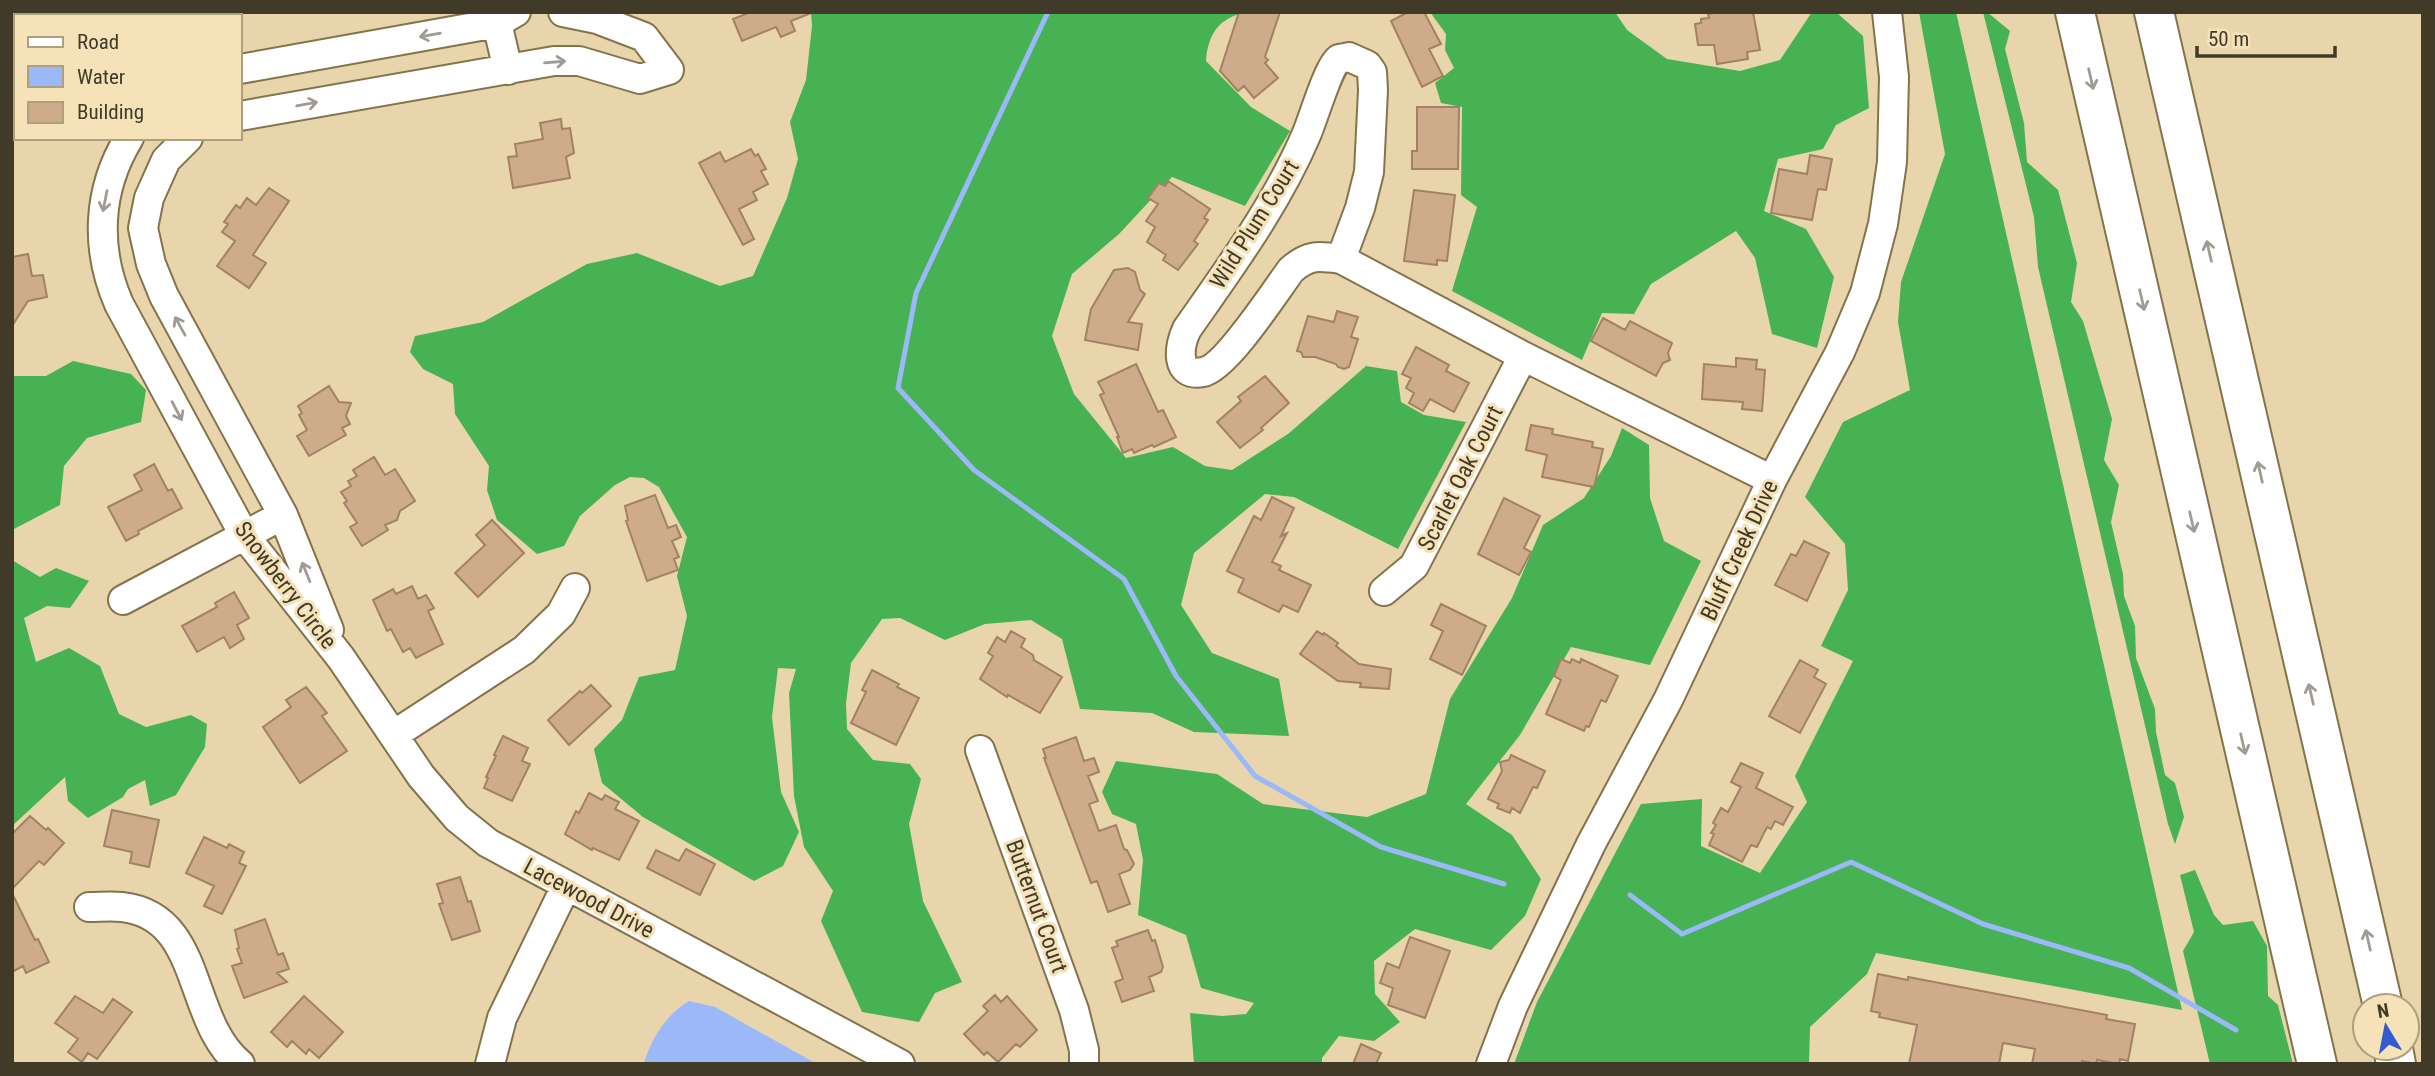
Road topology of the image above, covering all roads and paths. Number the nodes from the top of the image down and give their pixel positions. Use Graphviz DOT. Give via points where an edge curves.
graph roads {
  1 [pos="563,12"];
  2 [pos="1887,12"];
  3 [pos="2075,12"];
  4 [pos="2154,12"];
  5 [pos="507,18"];
  6 [pos="242,69"];
  7 [pos="508,70"];
  8 [pos="242,116"];
  9 [pos="128,140"];
  10 [pos="186,140"];
  11 [pos="1341,260"];
  12 [pos="1523,356"];
  13 [pos="1772,480"];
  14 [pos="284,515"];
  15 [pos="244,535"];
  16 [pos="575,589"];
  17 [pos="1384,590"];
  18 [pos="122,600"];
  19 [pos="341,658"];
  20 [pos="394,734"];
  21 [pos="980,750"];
  22 [pos="566,886"];
  23 [pos="89,907"];
  24 [pos="2380,992"];
  25 [pos="240,1064"];
  26 [pos="490,1064"];
  27 [pos="900,1064"];
  28 [pos="1084,1064"];
  29 [pos="1491,1064"];
  30 [pos="2317,1064"];
  7 -- 1 [label="street, one-way" via="579,61 640,79 669,69 644,37"];
  2 -- 13 [label="street, Bluff Creek Drive" via="1894,77 1892,162 1883,224 1865,293 1840,352"];
  3 -- 30 [label="highway, one-way"];
  24 -- 4 [label="highway, one-way"];
  5 -- 6 [label="street, one-way"];
  5 -- 7 [label="street"];
  8 -- 7 [label="street, one-way"];
  9 -- 15 [label="street, Snowberry Circle, one-way" via="111,171 103,208 108,280"];
  14 -- 10 [label="street, Snowberry Circle, one-way" via="151,264 143,228 149,198 166,160"];
  11 -- 11 [label="street, Wild Plum Court" via="1369,172 1373,104 1372,72 1349,57 1332,67 1297,158 1267,212 1187,329 1179,353 1184,364 1191,371 1204,372 1215,366 1300,262 1318,255"];
  11 -- 12 [label="street, Wild Plum Court"];
  12 -- 13 [label="street, Wild Plum Court"];
  12 -- 17 [label="street, Scarlet Oak Court" via="1414,566"];
  13 -- 29 [label="street, Bluff Creek Drive" via="1668,700 1591,844 1513,1006"];
  14 -- 15 [label="street"];
  19 -- 14 [label="street, Snowberry Circle, one-way"];
  15 -- 18 [label="street"];
  15 -- 19 [label="street, Snowberry Circle"];
  16 -- 20 [label="street" via="561,614 524,650"];
  19 -- 20 [label="street, Lacewood Drive"];
  20 -- 22 [label="street, Lacewood Drive" via="421,776 457,818 488,843"];
  21 -- 28 [label="street, Butternut Court" via="1074,1010"];
  22 -- 26 [label="street" via="502,1018"];
  22 -- 27 [label="street, Lacewood Drive"];
  23 -- 25 [label="street" via="139,911 172,932 184,951 215,1033"];
}
